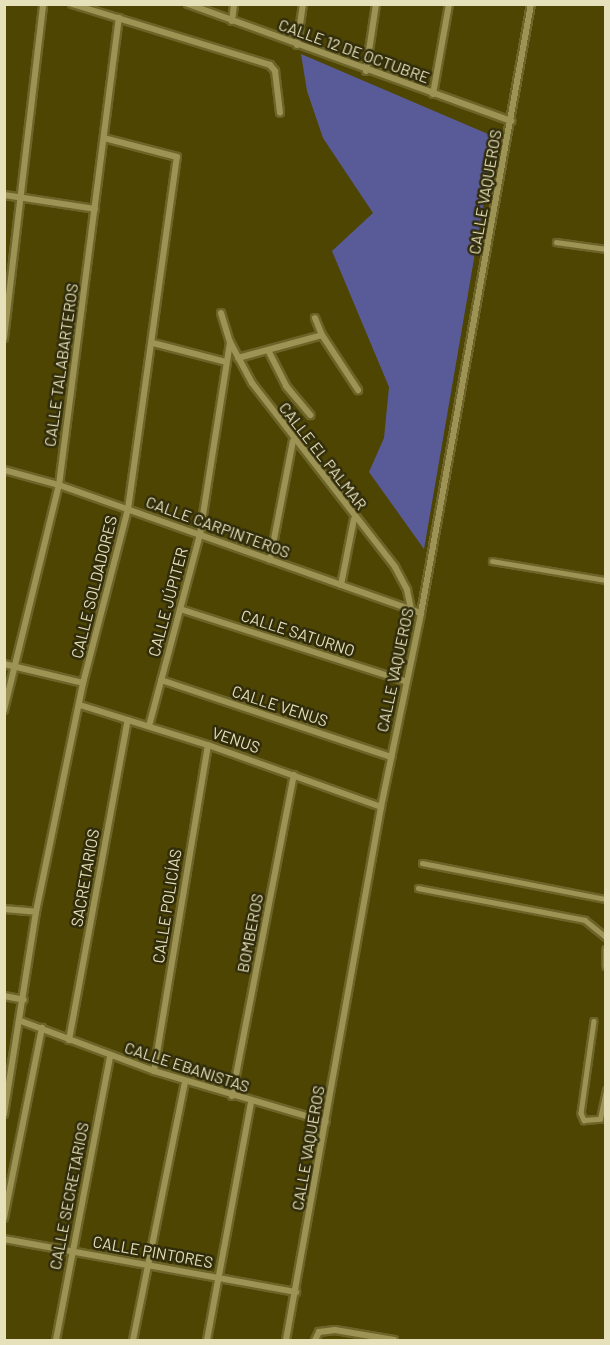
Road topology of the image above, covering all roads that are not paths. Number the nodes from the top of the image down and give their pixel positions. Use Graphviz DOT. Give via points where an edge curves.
graph roads {
  1 [pos="44,4"];
  2 [pos="72,4"];
  3 [pos="188,4"];
  4 [pos="234,4"];
  5 [pos="303,4"];
  6 [pos="376,4"];
  7 [pos="448,4"];
  8 [pos="531,4"];
  9 [pos="119,18"];
  10 [pos="232,21"];
  11 [pos="297,45"];
  12 [pos="366,70"];
  13 [pos="434,94"];
  14 [pos="280,113"];
  15 [pos="512,121"];
  16 [pos="104,138"];
  17 [pos="4,195"];
  18 [pos="21,197"];
  19 [pos="95,209"];
  20 [pos="556,242"];
  21 [pos="606,249"];
  22 [pos="221,313"];
  23 [pos="315,318"];
  24 [pos="322,335"];
  25 [pos="4,338"];
  26 [pos="230,342"];
  27 [pos="153,343"];
  28 [pos="268,352"];
  29 [pos="238,358"];
  30 [pos="226,362"];
  31 [pos="358,390"];
  32 [pos="310,415"];
  33 [pos="293,441"];
  34 [pos="4,470"];
  35 [pos="59,485"];
  36 [pos="128,509"];
  37 [pos="354,519"];
  38 [pos="200,534"];
  39 [pos="270,560"];
  40 [pos="492,561"];
  41 [pos="606,580"];
  42 [pos="341,585"];
  43 [pos="180,609"];
  44 [pos="411,609"];
  45 [pos="421,612"];
  46 [pos="4,664"];
  47 [pos="14,667"];
  48 [pos="161,680"];
  49 [pos="406,682"];
  50 [pos="83,683"];
  51 [pos="80,705"];
  52 [pos="4,710"];
  53 [pos="128,720"];
  54 [pos="149,726"];
  55 [pos="208,745"];
  56 [pos="391,757"];
  57 [pos="294,775"];
  58 [pos="381,807"];
  59 [pos="422,863"];
  60 [pos="418,888"];
  61 [pos="606,900"];
  62 [pos="4,909"];
  63 [pos="36,912"];
  64 [pos="606,937"];
  65 [pos="606,949"];
  66 [pos="606,966"];
  67 [pos="4,996"];
  68 [pos="24,1000"];
  69 [pos="21,1021"];
  70 [pos="594,1021"];
  71 [pos="42,1028"];
  72 [pos="69,1040"];
  73 [pos="110,1056"];
  74 [pos="8,1067"];
  75 [pos="154,1071"];
  76 [pos="185,1081"];
  77 [pos="606,1091"];
  78 [pos="232,1096"];
  79 [pos="251,1102"];
  80 [pos="4,1114"];
  81 [pos="326,1122"];
  82 [pos="4,1218"];
  83 [pos="4,1239"];
  84 [pos="72,1252"];
  85 [pos="146,1265"];
  86 [pos="217,1278"];
  87 [pos="296,1292"];
  88 [pos="56,1341"];
  89 [pos="133,1341"];
  90 [pos="207,1341"];
  91 [pos="286,1341"];
  92 [pos="315,1341"];
  93 [pos="394,1341"];
  1 -- 18 [label="street"];
  2 -- 9 [label="street"];
  3 -- 10 [label="street, CALLE 12 DE OCTUBRE"];
  4 -- 10 [label="street"];
  5 -- 11 [label="street"];
  6 -- 12 [label="street"];
  7 -- 13 [label="street"];
  8 -- 15 [label="street, CALLE VAQUEROS"];
  9 -- 14 [label="street" via="270,65 275,71"];
  9 -- 16 [label="street, CALLE TALABARTEROS"];
  10 -- 11 [label="street, CALLE 12 DE OCTUBRE"];
  11 -- 12 [label="street, CALLE 12 DE OCTUBRE"];
  12 -- 13 [label="street, CALLE 12 DE OCTUBRE"];
  13 -- 15 [label="street, CALLE 12 DE OCTUBRE"];
  15 -- 45 [label="street, CALLE VAQUEROS"];
  16 -- 19 [label="street, CALLE TALABARTEROS"];
  16 -- 27 [label="street, CALLE SOLDADORES" via="177,157"];
  17 -- 18 [label="street"];
  18 -- 19 [label="street"];
  18 -- 25 [label="street"];
  19 -- 35 [label="street, CALLE TALABARTEROS"];
  20 -- 21 [label="lane"];
  22 -- 26 [label="street, CALLE EL PALMAR"];
  23 -- 24 [label="street"];
  24 -- 28 [label="street"];
  24 -- 31 [label="street"];
  26 -- 29 [label="street, CALLE EL PALMAR"];
  26 -- 30 [label="street, CALLE JÚPITER"];
  27 -- 30 [label="street"];
  27 -- 36 [label="street, CALLE SOLDADORES"];
  28 -- 29 [label="street"];
  28 -- 32 [label="street" via="286,386"];
  29 -- 33 [label="street, CALLE EL PALMAR"];
  30 -- 38 [label="street, CALLE JÚPITER"];
  33 -- 37 [label="street, CALLE EL PALMAR"];
  33 -- 39 [label="street"];
  34 -- 35 [label="street, CALLE CARPINTEROS"];
  35 -- 36 [label="street, CALLE CARPINTEROS"];
  35 -- 47 [label="street, CALLE TALABARTEROS"];
  36 -- 38 [label="street, CALLE CARPINTEROS"];
  36 -- 50 [label="street, CALLE SOLDADORES"];
  37 -- 42 [label="street"];
  37 -- 44 [label="street, CALLE EL PALMAR" via="395,567 407,590"];
  38 -- 39 [label="street, CALLE CARPINTEROS"];
  38 -- 43 [label="street, CALLE JÚPITER"];
  39 -- 42 [label="street, CALLE CARPINTEROS"];
  40 -- 41 [label="lane"];
  42 -- 44 [label="street, CALLE CARPINTEROS"];
  43 -- 48 [label="street, CALLE JÚPITER"];
  43 -- 49 [label="street, CALLE SATURNO"];
  44 -- 45 [label="street, CALLE CARPINTEROS"];
  45 -- 49 [label="street, CALLE VAQUEROS"];
  46 -- 47 [label="street"];
  47 -- 50 [label="street"];
  47 -- 52 [label="street, CALLE TALABARTEROS"];
  48 -- 54 [label="street, CALLE JÚPITER"];
  48 -- 56 [label="street, CALLE VENUS"];
  49 -- 56 [label="street, CALLE VAQUEROS"];
  50 -- 51 [label="street, CALLE SOLDADORES"];
  51 -- 53 [label="street, VENUS"];
  51 -- 63 [label="street, CALLE SOLDADORES"];
  53 -- 54 [label="street, VENUS"];
  53 -- 72 [label="street, SACRETARIOS"];
  54 -- 55 [label="street, VENUS"];
  55 -- 57 [label="street, VENUS"];
  55 -- 75 [label="street, CALLE POLICÍAS"];
  56 -- 58 [label="street, CALLE VAQUEROS"];
  57 -- 58 [label="street, VENUS"];
  57 -- 78 [label="street, BOMBEROS"];
  58 -- 81 [label="street, CALLE VAQUEROS"];
  59 -- 61 [label="lane"];
  60 -- 64 [label="lane" via="585,920"];
  62 -- 63 [label="street"];
  63 -- 68 [label="street, CALLE SOLDADORES"];
  65 -- 66 [label="lane"];
  67 -- 68 [label="street"];
  68 -- 69 [label="street, CALLE SOLDADORES"];
  69 -- 71 [label="street"];
  69 -- 74 [label="street, CALLE SOLDADORES"];
  70 -- 77 [label="lane" via="581,1113 584,1120 600,1119"];
  71 -- 72 [label="street, CALLE EBANISTAS"];
  71 -- 82 [label="street"];
  72 -- 73 [label="street, CALLE EBANISTAS"];
  73 -- 75 [label="street, CALLE EBANISTAS"];
  73 -- 84 [label="street, CALLE SECRETARIOS"];
  74 -- 80 [label="street, CALLE SOLDADORES"];
  75 -- 76 [label="street, CALLE EBANISTAS"];
  76 -- 78 [label="street, CALLE EBANISTAS"];
  76 -- 85 [label="street"];
  78 -- 79 [label="street, CALLE EBANISTAS"];
  79 -- 81 [label="street, CALLE EBANISTAS"];
  79 -- 86 [label="street"];
  81 -- 87 [label="street, CALLE VAQUEROS"];
  83 -- 84 [label="street, CALLE PINTORES"];
  84 -- 85 [label="street, CALLE PINTORES"];
  84 -- 88 [label="street, CALLE SECRETARIOS"];
  85 -- 86 [label="street, CALLE PINTORES"];
  85 -- 89 [label="street"];
  86 -- 87 [label="street, CALLE PINTORES"];
  86 -- 90 [label="street"];
  87 -- 91 [label="street, CALLE VAQUEROS"];
  92 -- 93 [label="street" via="319,1332 335,1330"];
}
